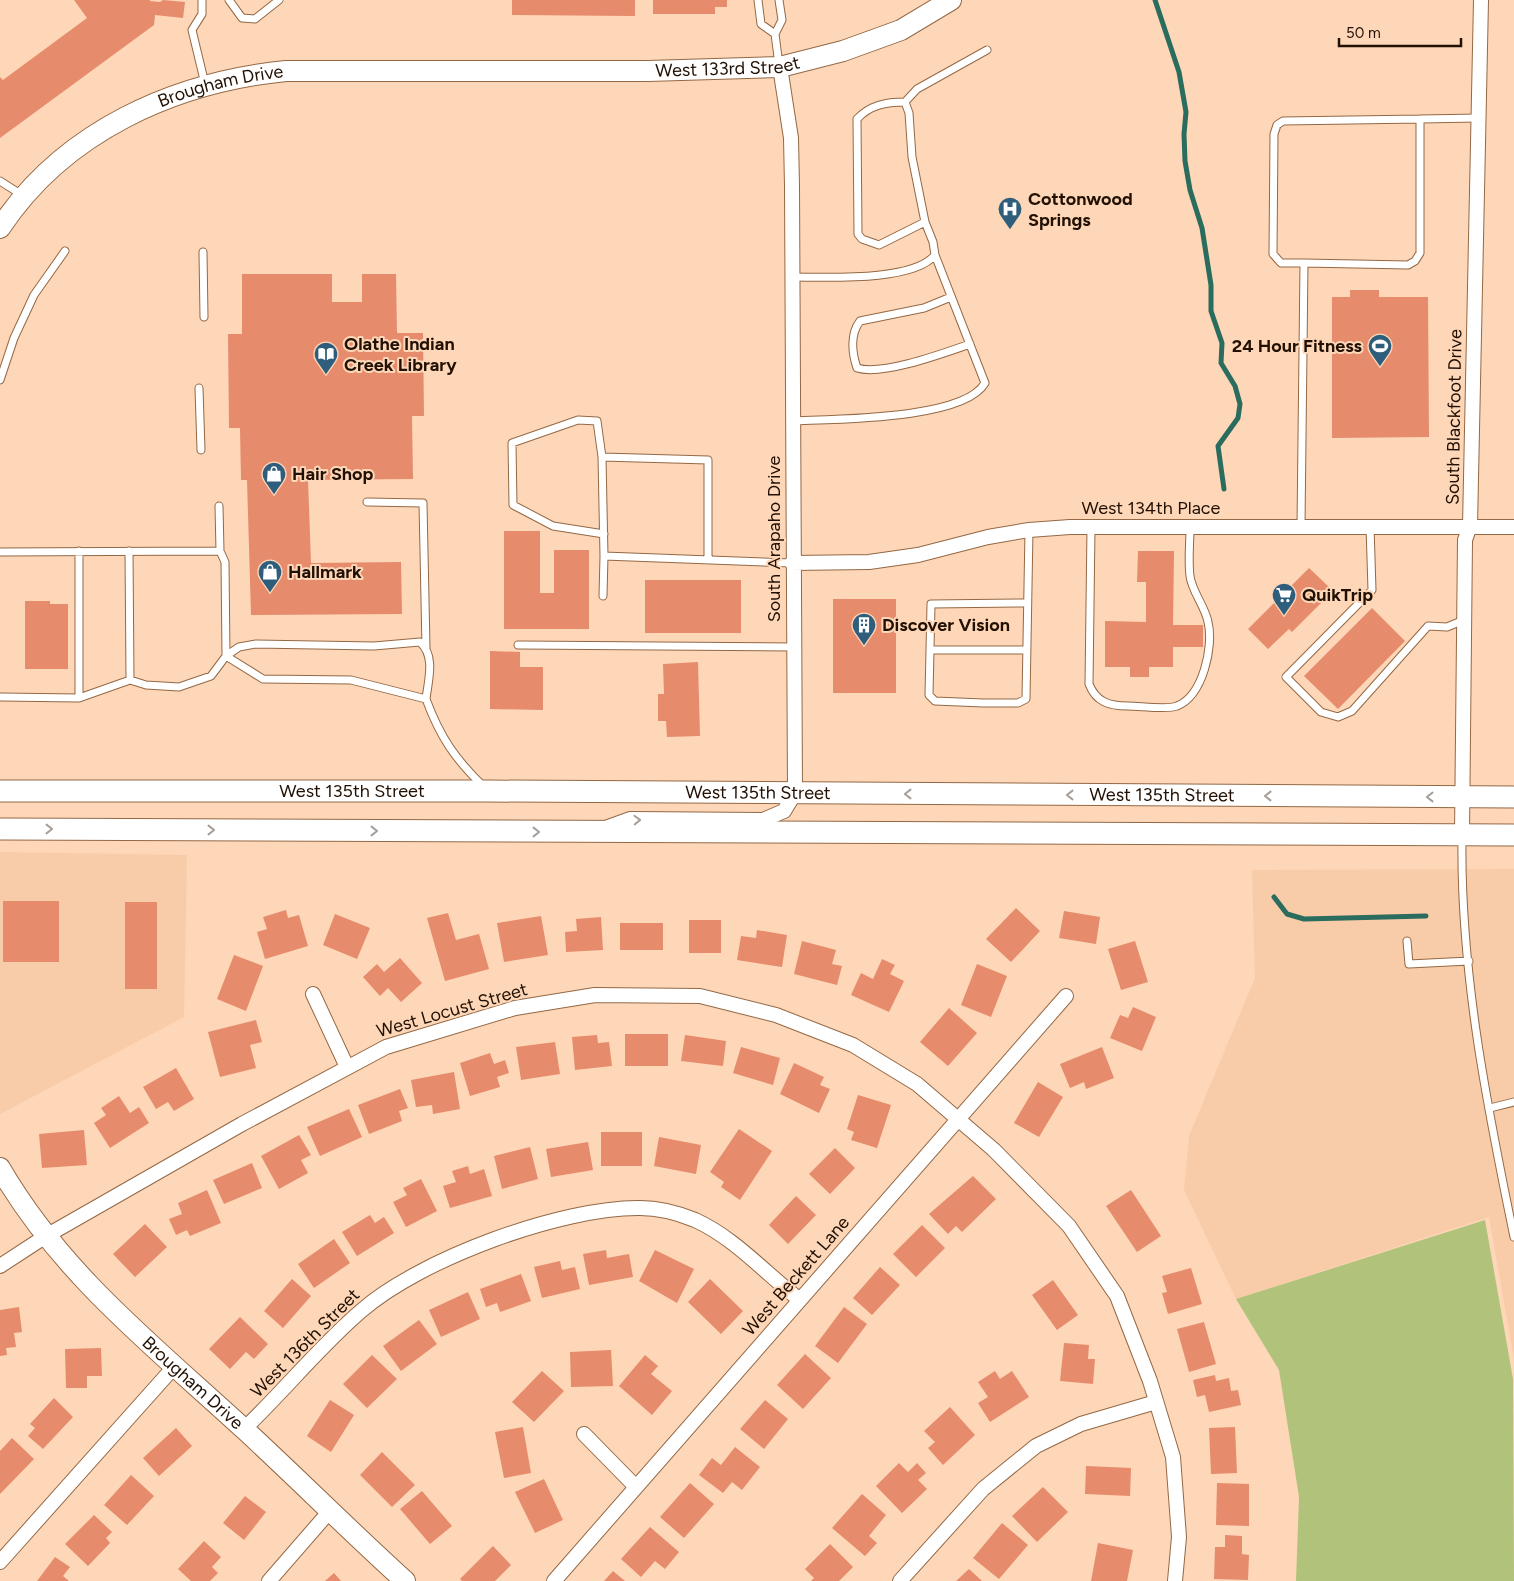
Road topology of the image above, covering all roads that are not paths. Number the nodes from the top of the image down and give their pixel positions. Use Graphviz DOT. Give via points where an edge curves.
graph roads {
  1 [pos="202,0"];
  2 [pos="229,0"];
  3 [pos="279,0"];
  4 [pos="758,0"];
  5 [pos="779,0"];
  6 [pos="951,0"];
  7 [pos="1481,0"];
  8 [pos="775,34"];
  9 [pos="987,50"];
  10 [pos="780,67"];
  11 [pos="489,70"];
  12 [pos="205,85"];
  13 [pos="904,102"];
  14 [pos="1478,118"];
  15 [pos="1420,119"];
  16 [pos="0,181"];
  17 [pos="25,197"];
  18 [pos="925,222"];
  19 [pos="0,228"];
  20 [pos="66,251"];
  21 [pos="203,252"];
  22 [pos="935,255"];
  23 [pos="1304,263"];
  24 [pos="792,277"];
  25 [pos="951,297"];
  26 [pos="204,316"];
  27 [pos="970,344"];
  28 [pos="0,380"];
  29 [pos="200,388"];
  30 [pos="792,421"];
  31 [pos="201,450"];
  32 [pos="602,457"];
  33 [pos="367,502"];
  34 [pos="219,506"];
  35 [pos="1301,526"];
  36 [pos="1370,526"];
  37 [pos="1470,526"];
  38 [pos="1514,526"];
  39 [pos="1091,527"];
  40 [pos="1190,527"];
  41 [pos="1029,530"];
  42 [pos="604,534"];
  43 [pos="129,551"];
  44 [pos="220,551"];
  45 [pos="0,552"];
  46 [pos="79,552"];
  47 [pos="604,556"];
  48 [pos="708,559"];
  49 [pos="792,563"];
  50 [pos="603,596"];
  51 [pos="1027,603"];
  52 [pos="1464,620"];
  53 [pos="518,645"];
  54 [pos="793,647"];
  55 [pos="426,648"];
  56 [pos="930,650"];
  57 [pos="1027,650"];
  58 [pos="226,656"];
  59 [pos="130,680"];
  60 [pos="0,697"];
  61 [pos="79,698"];
  62 [pos="426,699"];
  63 [pos="0,791"];
  64 [pos="488,791"];
  65 [pos="795,793"];
  66 [pos="1462,797"];
  67 [pos="1514,797"];
  68 [pos="0,829"];
  69 [pos="590,833"];
  70 [pos="1462,834"];
  71 [pos="1514,835"];
  72 [pos="1407,941"];
  73 [pos="1469,961"];
  74 [pos="313,994"];
  75 [pos="1066,996"];
  76 [pos="347,1067"];
  77 [pos="1514,1102"];
  78 [pos="1490,1108"];
  79 [pos="958,1119"];
  80 [pos="0,1168"];
  81 [pos="46,1236"];
  82 [pos="1514,1237"];
  83 [pos="0,1266"];
  84 [pos="800,1300"];
  85 [pos="174,1367"];
  86 [pos="1156,1402"];
  87 [pos="244,1429"];
  88 [pos="584,1434"];
  89 [pos="636,1487"];
  90 [pos="329,1512"];
  91 [pos="0,1562"];
  92 [pos="269,1581"];
  93 [pos="405,1581"];
  94 [pos="554,1581"];
  95 [pos="900,1581"];
  96 [pos="1175,1581"];
  1 -- 12 [label="lane" via="202,14 192,30"];
  2 -- 3 [label="lane" via="242,18 255,19"];
  4 -- 8 [label="lane" via="761,24"];
  5 -- 8 [label="lane" via="782,20"];
  6 -- 10 [label="street, West 133rd Street" via="901,30 843,51"];
  7 -- 14 [label="street, South Blackfoot Drive"];
  8 -- 10 [label="lane"];
  9 -- 13 [label="lane" via="917,89"];
  10 -- 11 [label="street, West 133rd Street" via="648,72"];
  10 -- 24 [label="street, South Arapaho Drive" via="791,138"];
  11 -- 12 [label="street, Brougham Drive" via="286,72 248,75"];
  12 -- 17 [label="street, Brougham Drive" via="136,111 102,131 55,166"];
  13 -- 18 [label="lane" via="909,113 912,156"];
  13 -- 18 [label="lane" via="886,102 864,110 857,119 858,234 862,239 878,244"];
  14 -- 15 [label="lane"];
  14 -- 37 [label="street, South Blackfoot Drive"];
  15 -- 23 [label="lane" via="1420,253 1415,262 1408,265"];
  15 -- 23 [label="lane" via="1283,120 1277,125 1274,134 1273,254 1281,262"];
  16 -- 17 [label="lane"];
  17 -- 19 [label="street, Brougham Drive"];
  18 -- 22 [label="lane"];
  20 -- 28 [label="lane" via="34,295 14,338"];
  21 -- 26 [label="lane"];
  22 -- 24 [label="lane" via="930,262 866,277"];
  22 -- 25 [label="lane"];
  23 -- 35 [label="lane"];
  24 -- 30 [label="street, South Arapaho Drive"];
  25 -- 27 [label="lane"];
  25 -- 27 [label="lane" via="924,308 860,321 854,328 857,368 867,371 884,368"];
  27 -- 30 [label="lane" via="985,383 981,390 952,404 894,417"];
  29 -- 31 [label="lane"];
  30 -- 49 [label="street, South Arapaho Drive"];
  32 -- 42 [label="lane"];
  32 -- 42 [label="lane" via="597,421 578,420 512,443 513,505 553,526"];
  32 -- 48 [label="lane" via="708,460"];
  33 -- 55 [label="lane" via="423,503"];
  34 -- 44 [label="lane"];
  35 -- 36 [label="street, West 134th Place"];
  35 -- 40 [label="street, West 134th Place"];
  36 -- 37 [label="street, West 134th Place"];
  36 -- 52 [label="lane" via="1372,590 1286,678 1321,712 1338,717 1352,711 1428,626 1447,627"];
  37 -- 38 [label="street, West 134th Place"];
  37 -- 52 [label="street, South Blackfoot Drive" via="1465,540"];
  39 -- 40 [label="street, West 134th Place"];
  39 -- 40 [label="lane" via="1089,684 1093,694 1116,706 1177,706 1192,695 1205,669 1210,646 1208,622 1190,577"];
  39 -- 41 [label="street, West 134th Place"];
  41 -- 49 [label="street, West 134th Place" via="869,562"];
  41 -- 51 [label="lane"];
  42 -- 47 [label="lane"];
  43 -- 44 [label="lane"];
  43 -- 46 [label="lane"];
  43 -- 59 [label="lane"];
  44 -- 58 [label="lane" via="226,562"];
  45 -- 46 [label="lane"];
  46 -- 61 [label="lane"];
  47 -- 48 [label="lane"];
  47 -- 50 [label="lane"];
  48 -- 49 [label="lane"];
  49 -- 54 [label="street, South Arapaho Drive"];
  51 -- 56 [label="lane" via="931,604"];
  51 -- 57 [label="lane"];
  52 -- 66 [label="street, South Blackfoot Drive"];
  53 -- 54 [label="lane"];
  54 -- 65 [label="street, South Arapaho Drive"];
  55 -- 58 [label="lane" via="420,642 374,646 256,644 239,647"];
  55 -- 62 [label="lane" via="430,668"];
  56 -- 57 [label="lane"];
  56 -- 57 [label="lane" via="929,695 935,701 1018,703 1026,699"];
  58 -- 59 [label="lane" via="211,676 179,687 146,685"];
  58 -- 62 [label="lane" via="263,679 351,680"];
  59 -- 61 [label="lane"];
  60 -- 61 [label="lane"];
  62 -- 64 [label="lane" via="448,748"];
  63 -- 64 [label="main road, West 135th Street"];
  64 -- 65 [label="main road, West 135th Street"];
  66 -- 65 [label="main road, West 135th Street, one-way"];
  69 -- 65 [label="street, one-way" via="630,819 763,820 784,811"];
  66 -- 67 [label="main road, West 135th Street"];
  66 -- 70 [label="street, South Blackfoot Drive"];
  68 -- 69 [label="main road, one-way"];
  69 -- 70 [label="main road"];
  70 -- 71 [label="main road"];
  70 -- 73 [label="lane"];
  72 -- 73 [label="lane" via="1409,964"];
  73 -- 78 [label="lane"];
  74 -- 76 [label="street"];
  75 -- 79 [label="street, West Beckett Lane"];
  76 -- 79 [label="street, West Locust Street" via="386,1047 515,1008 595,995 700,996 776,1015 852,1045 917,1084"];
  76 -- 81 [label="street, West Locust Street"];
  77 -- 78 [label="lane"];
  78 -- 82 [label="lane"];
  79 -- 84 [label="street, West Beckett Lane"];
  79 -- 86 [label="street, West Locust Street" via="994,1150 1069,1226 1117,1296"];
  80 -- 81 [label="street, Brougham Drive"];
  81 -- 83 [label="street, West Locust Street"];
  81 -- 85 [label="street, Brougham Drive" via="77,1274"];
  84 -- 87 [label="street, West 136th Street" via="723,1236 677,1214 641,1208 559,1220 485,1243 394,1286 361,1310"];
  84 -- 89 [label="street, West Beckett Lane"];
  85 -- 87 [label="street, Brougham Drive"];
  85 -- 91 [label="street"];
  86 -- 95 [label="street" via="1080,1424 1036,1446 982,1489"];
  86 -- 96 [label="street, West Locust Street" via="1172,1457 1179,1537"];
  87 -- 90 [label="street, Brougham Drive"];
  88 -- 89 [label="street"];
  89 -- 94 [label="street, West Beckett Lane"];
  90 -- 92 [label="street"];
  90 -- 93 [label="street, Brougham Drive"];
}
